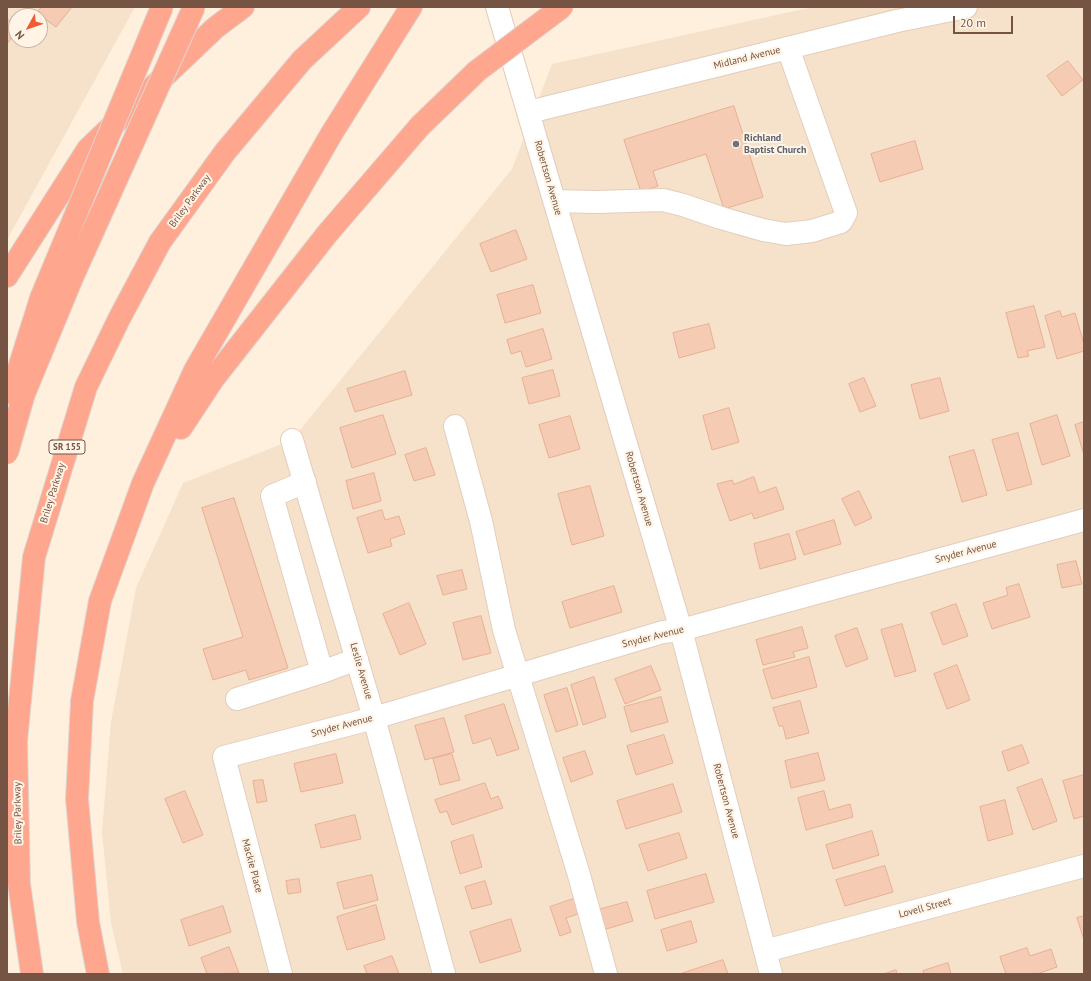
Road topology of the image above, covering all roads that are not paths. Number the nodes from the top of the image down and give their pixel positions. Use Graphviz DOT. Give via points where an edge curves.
graph roads {
  1 [pos="162,7"];
  2 [pos="194,7"];
  3 [pos="243,7"];
  4 [pos="359,7"];
  5 [pos="410,7"];
  6 [pos="497,7"];
  7 [pos="562,7"];
  8 [pos="966,7"];
  9 [pos="788,48"];
  10 [pos="529,112"];
  11 [pos="554,201"];
  12 [pos="7,276"];
  13 [pos="7,405"];
  14 [pos="455,426"];
  15 [pos="292,440"];
  16 [pos="7,453"];
  17 [pos="305,482"];
  18 [pos="143,483"];
  19 [pos="1084,520"];
  20 [pos="681,630"];
  21 [pos="357,659"];
  22 [pos="322,672"];
  23 [pos="518,675"];
  24 [pos="238,699"];
  25 [pos="374,718"];
  26 [pos="224,757"];
  27 [pos="1084,866"];
  28 [pos="765,951"];
  29 [pos="32,974"];
  30 [pos="98,974"];
  31 [pos="280,974"];
  32 [pos="444,974"];
  33 [pos="606,974"];
  34 [pos="772,974"];
  1 -- 13 [label="highway, bridge" via="41,298"];
  2 -- 16 [label="highway, bridge" via="72,278 24,394"];
  3 -- 12 [label="highway" via="214,28 88,149"];
  4 -- 29 [label="highway, Briley Parkway / SR 155" via="302,60 221,158 160,242 86,387 34,557 17,733 19,884"];
  5 -- 18 [label="highway" via="332,133 195,370"];
  6 -- 10 [label="street, Robertson Avenue"];
  7 -- 18 [label="highway, bridge" via="477,71 420,126 327,234 214,378"];
  8 -- 9 [label="street, Midland Avenue"];
  9 -- 10 [label="street, Midland Avenue"];
  9 -- 11 [label="street" via="846,212 841,222 812,231 786,234 763,230 663,200"];
  10 -- 11 [label="street, Robertson Avenue"];
  11 -- 20 [label="street, Robertson Avenue"];
  14 -- 23 [label="street" via="481,521 504,630"];
  15 -- 17 [label="street, Leslie Avenue"];
  17 -- 21 [label="street, Leslie Avenue"];
  17 -- 22 [label="street" via="272,496"];
  18 -- 30 [label="highway" via="100,601 82,701 77,799 88,922"];
  19 -- 20 [label="street, Snyder Avenue"];
  20 -- 23 [label="street, Snyder Avenue" via="664,632"];
  20 -- 28 [label="street, Robertson Avenue"];
  21 -- 22 [label="street"];
  21 -- 25 [label="street, Leslie Avenue"];
  22 -- 24 [label="street"];
  23 -- 25 [label="street, Snyder Avenue"];
  23 -- 33 [label="street" via="579,875"];
  25 -- 26 [label="street, Snyder Avenue"];
  25 -- 32 [label="street, Leslie Avenue"];
  26 -- 31 [label="street, Mackie Place"];
  27 -- 28 [label="street, Lovell Street"];
  28 -- 34 [label="street, Robertson Avenue"];
}
